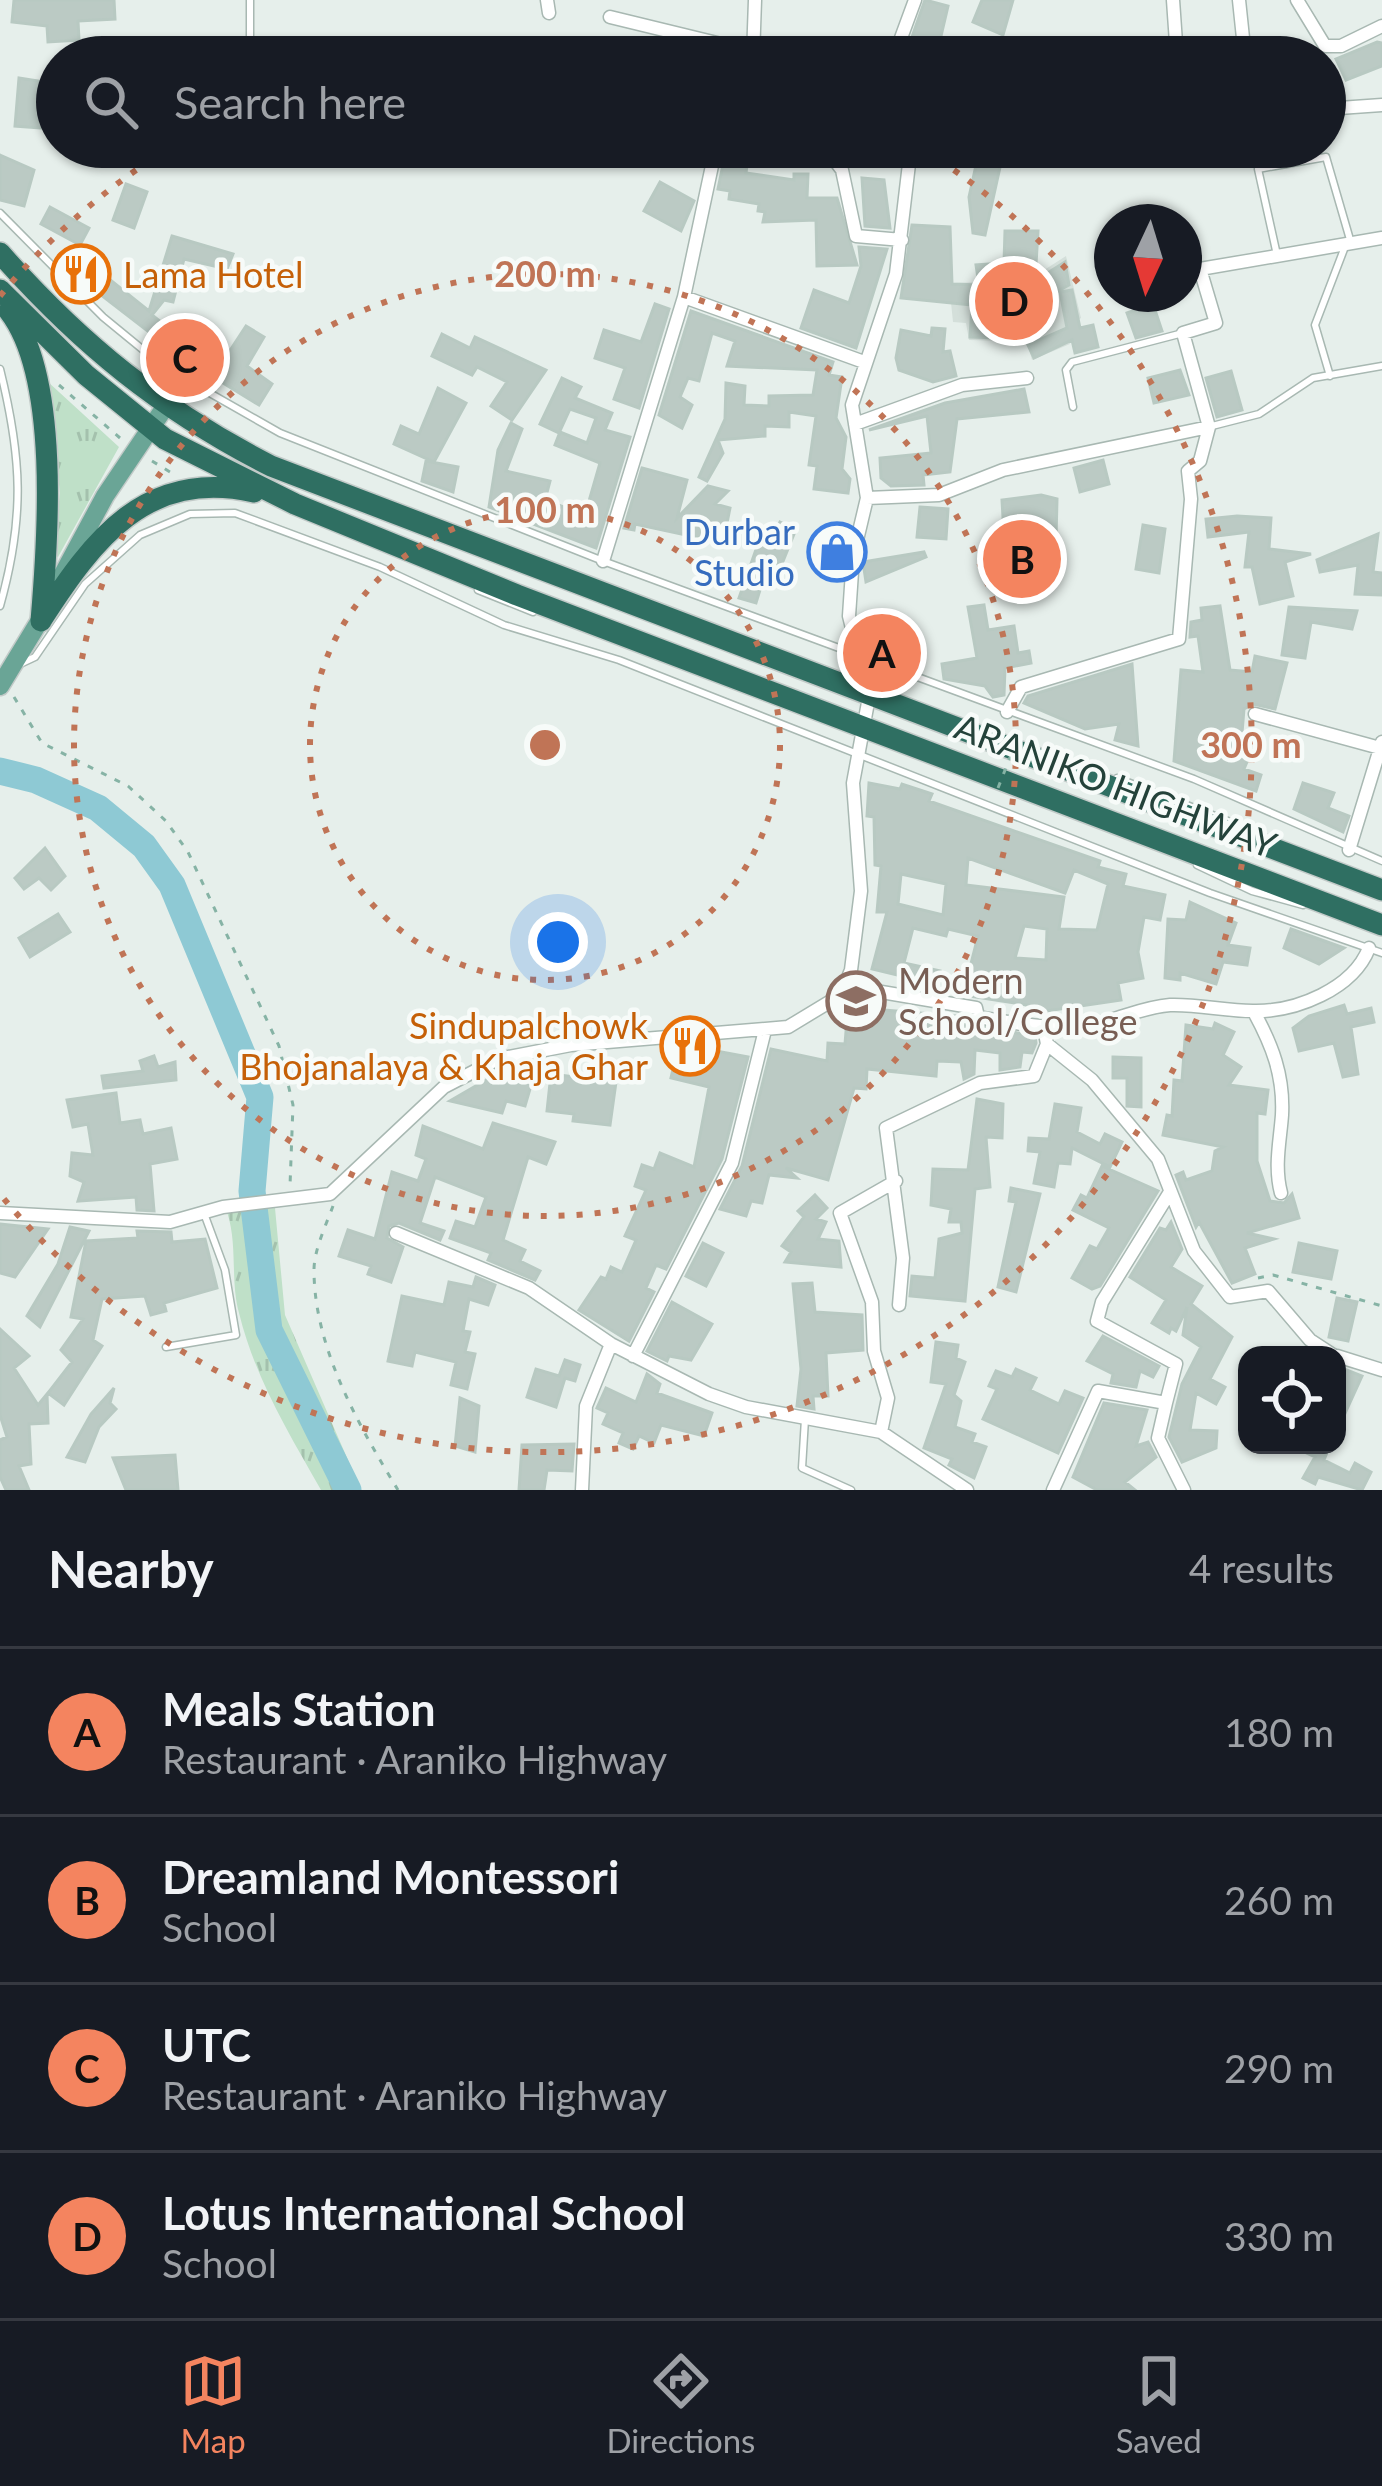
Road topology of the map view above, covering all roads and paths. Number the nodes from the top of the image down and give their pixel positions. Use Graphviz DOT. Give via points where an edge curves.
graph roads {
  1 [pos="250,0"];
  2 [pos="755,0"];
  3 [pos="915,0"];
  4 [pos="1174,0"];
  5 [pos="1239,0"];
  6 [pos="1297,0"];
  7 [pos="610,17"];
  8 [pos="1382,26"];
  9 [pos="250,36"];
  10 [pos="684,36"];
  11 [pos="754,36"];
  12 [pos="902,36"];
  13 [pos="1177,36"];
  14 [pos="1243,36"];
  15 [pos="1319,36"];
  16 [pos="1346,44"];
  17 [pos="1382,105"];
  18 [pos="1346,108"];
  19 [pos="712,168"];
  20 [pos="840,168"];
  21 [pos="909,168"];
  22 [pos="1264,168"];
  23 [pos="1329,168"];
  24 [pos="0,213"];
  25 [pos="1382,238"];
  26 [pos="902,240"];
  27 [pos="1348,243"];
  28 [pos="0,253"];
  29 [pos="1277,255"];
  30 [pos="0,295"];
  31 [pos="684,297"];
  32 [pos="1183,333"];
  33 [pos="864,362"];
  34 [pos="1382,366"];
  35 [pos="0,369"];
  36 [pos="33,376"];
  37 [pos="1330,376"];
  38 [pos="1027,378"];
  39 [pos="165,407"];
  40 [pos="1073,407"];
  41 [pos="855,424"];
  42 [pos="1209,427"];
  43 [pos="150,428"];
  44 [pos="134,450"];
  45 [pos="184,492"];
  46 [pos="867,498"];
  47 [pos="295,504"];
  48 [pos="603,561"];
  49 [pos="0,606"];
  50 [pos="41,621"];
  51 [pos="860,656"];
  52 [pos="4,674"];
  53 [pos="869,697"];
  54 [pos="1007,712"];
  55 [pos="1256,715"];
  56 [pos="866,724"];
  57 [pos="1018,737"];
  58 [pos="1381,744"];
  59 [pos="856,752"];
  60 [pos="998,788"];
  61 [pos="1349,850"];
  62 [pos="1382,861"];
  63 [pos="1382,890"];
  64 [pos="1376,922"];
  65 [pos="1376,951"];
  66 [pos="846,986"];
  67 [pos="1253,1012"];
  68 [pos="1044,1028"];
  69 [pos="765,1030"];
  70 [pos="1047,1044"];
  71 [pos="896,1181"];
  72 [pos="341,1188"];
  73 [pos="1170,1192"];
  74 [pos="1281,1193"];
  75 [pos="286,1200"];
  76 [pos="203,1212"];
  77 [pos="0,1213"];
  78 [pos="396,1233"];
  79 [pos="1255,1291"];
  80 [pos="899,1305"];
  81 [pos="1382,1306"];
  82 [pos="611,1344"];
  83 [pos="1319,1346"];
  84 [pos="166,1347"];
  85 [pos="633,1356"];
  86 [pos="1346,1359"];
  87 [pos="1382,1370"];
  88 [pos="1166,1403"];
  89 [pos="805,1419"];
  90 [pos="880,1432"];
  91 [pos="945,1474"];
  92 [pos="398,1490"];
  93 [pos="582,1490"];
  94 [pos="850,1490"];
  95 [pos="934,1490"];
  96 [pos="967,1490"];
  97 [pos="1053,1490"];
  98 [pos="1184,1490"];
  1 -- 9 [label="lane"];
  2 -- 11 [label="street"];
  3 -- 12 [label="street"];
  4 -- 13 [label="street"];
  5 -- 14 [label="street"];
  6 -- 15 [label="street"];
  7 -- 10 [label="street"];
  8 -- 16 [label="street"];
  17 -- 18 [label="street"];
  19 -- 31 [label="street"];
  20 -- 26 [label="street" via="856,236"];
  21 -- 26 [label="street"];
  22 -- 29 [label="lane"];
  23 -- 27 [label="lane"];
  24 -- 48 [label="lane" via="103,317 200,389 280,433"];
  25 -- 27 [label="street"];
  26 -- 33 [label="street"];
  27 -- 29 [label="street"];
  27 -- 37 [label="lane" via="1315,325"];
  28 -- 39 [label="highway, ARANIKO HIGHWAY" via="74,334"];
  29 -- 32 [label="street" via="1200,269 1216,323"];
  30 -- 36 [label="highway" via="29,350"];
  30 -- 43 [label="highway, ARANIKO HIGHWAY"];
  31 -- 33 [label="street"];
  31 -- 48 [label="street"];
  32 -- 40 [label="lane" via="1072,362 1066,370"];
  32 -- 42 [label="street"];
  33 -- 41 [label="street" via="854,389"];
  34 -- 37 [label="lane"];
  35 -- 49 [label="lane" via="20,465 17,538"];
  36 -- 44 [label="path" via="54,381"];
  36 -- 50 [label="highway" via="50,489"];
  37 -- 42 [label="lane" via="1305,382 1259,414"];
  38 -- 41 [label="street" via="962,385"];
  39 -- 43 [label="main road"];
  39 -- 53 [label="highway, ARANIKO HIGHWAY" via="271,466"];
  41 -- 46 [label="street"];
  42 -- 46 [label="street" via="1003,470 939,495"];
  42 -- 54 [label="street" via="1189,471 1179,639 1022,687"];
  43 -- 44 [label="main road"];
  43 -- 47 [label="highway, ARANIKO HIGHWAY"];
  44 -- 45 [label="path" via="181,479"];
  44 -- 50 [label="main road"];
  45 -- 47 [label="highway" via="231,487"];
  45 -- 50 [label="highway" via="110,527"];
  46 -- 51 [label="street" via="848,616"];
  47 -- 56 [label="highway, ARANIKO HIGHWAY"];
  48 -- 51 [label="lane"];
  50 -- 52 [label="main road"];
  51 -- 53 [label="street"];
  51 -- 54 [label="lane"];
  52 -- 59 [label="lane" via="35,657 85,584 121,550 163,524 212,511 284,528 504,625 619,660"];
  52 -- 75 [label="path" via="42,743 128,787 188,852 286,1069 293,1106"];
  53 -- 56 [label="street"];
  53 -- 63 [label="highway, ARANIKO HIGHWAY"];
  54 -- 61 [label="lane" via="1194,779"];
  55 -- 58 [label="street"];
  56 -- 59 [label="street"];
  56 -- 64 [label="highway, ARANIKO HIGHWAY"];
  57 -- 60 [label="path, bridge"];
  58 -- 61 [label="street"];
  59 -- 65 [label="lane"];
  59 -- 66 [label="street" via="861,890"];
  61 -- 62 [label="lane"];
  65 -- 67 [label="street" via="1330,992"];
  66 -- 68 [label="street"];
  66 -- 69 [label="street" via="804,1022"];
  67 -- 68 [label="street" via="1169,1005"];
  67 -- 74 [label="street" via="1275,1050"];
  68 -- 70 [label="street"];
  69 -- 72 [label="street" via="498,1059 444,1087"];
  69 -- 85 [label="street" via="732,1163"];
  70 -- 71 [label="street" via="1034,1076 980,1083 886,1128"];
  70 -- 73 [label="street" via="1129,1119"];
  71 -- 80 [label="street"];
  71 -- 90 [label="street" via="840,1213 872,1302 874,1351 888,1398"];
  72 -- 75 [label="street"];
  72 -- 92 [label="path" via="314,1268 322,1316 362,1438"];
  73 -- 79 [label="street" via="1194,1251 1230,1297"];
  73 -- 88 [label="street" via="1097,1321 1176,1364"];
  75 -- 76 [label="street"];
  76 -- 77 [label="street" via="137,1223"];
  76 -- 84 [label="lane" via="225,1270 236,1335"];
  78 -- 82 [label="street" via="515,1280"];
  79 -- 81 [label="path" via="1258,1276 1273,1275"];
  79 -- 83 [label="street" via="1268,1292"];
  82 -- 85 [label="street"];
  82 -- 93 [label="street" via="586,1406"];
  85 -- 89 [label="street" via="709,1394"];
  86 -- 87 [label="street"];
  88 -- 97 [label="street" via="1098,1391"];
  88 -- 98 [label="street" via="1158,1438"];
  89 -- 90 [label="street"];
  89 -- 94 [label="lane" via="802,1468"];
  90 -- 91 [label="street"];
  91 -- 95 [label="street"];
  91 -- 96 [label="street"];
}
